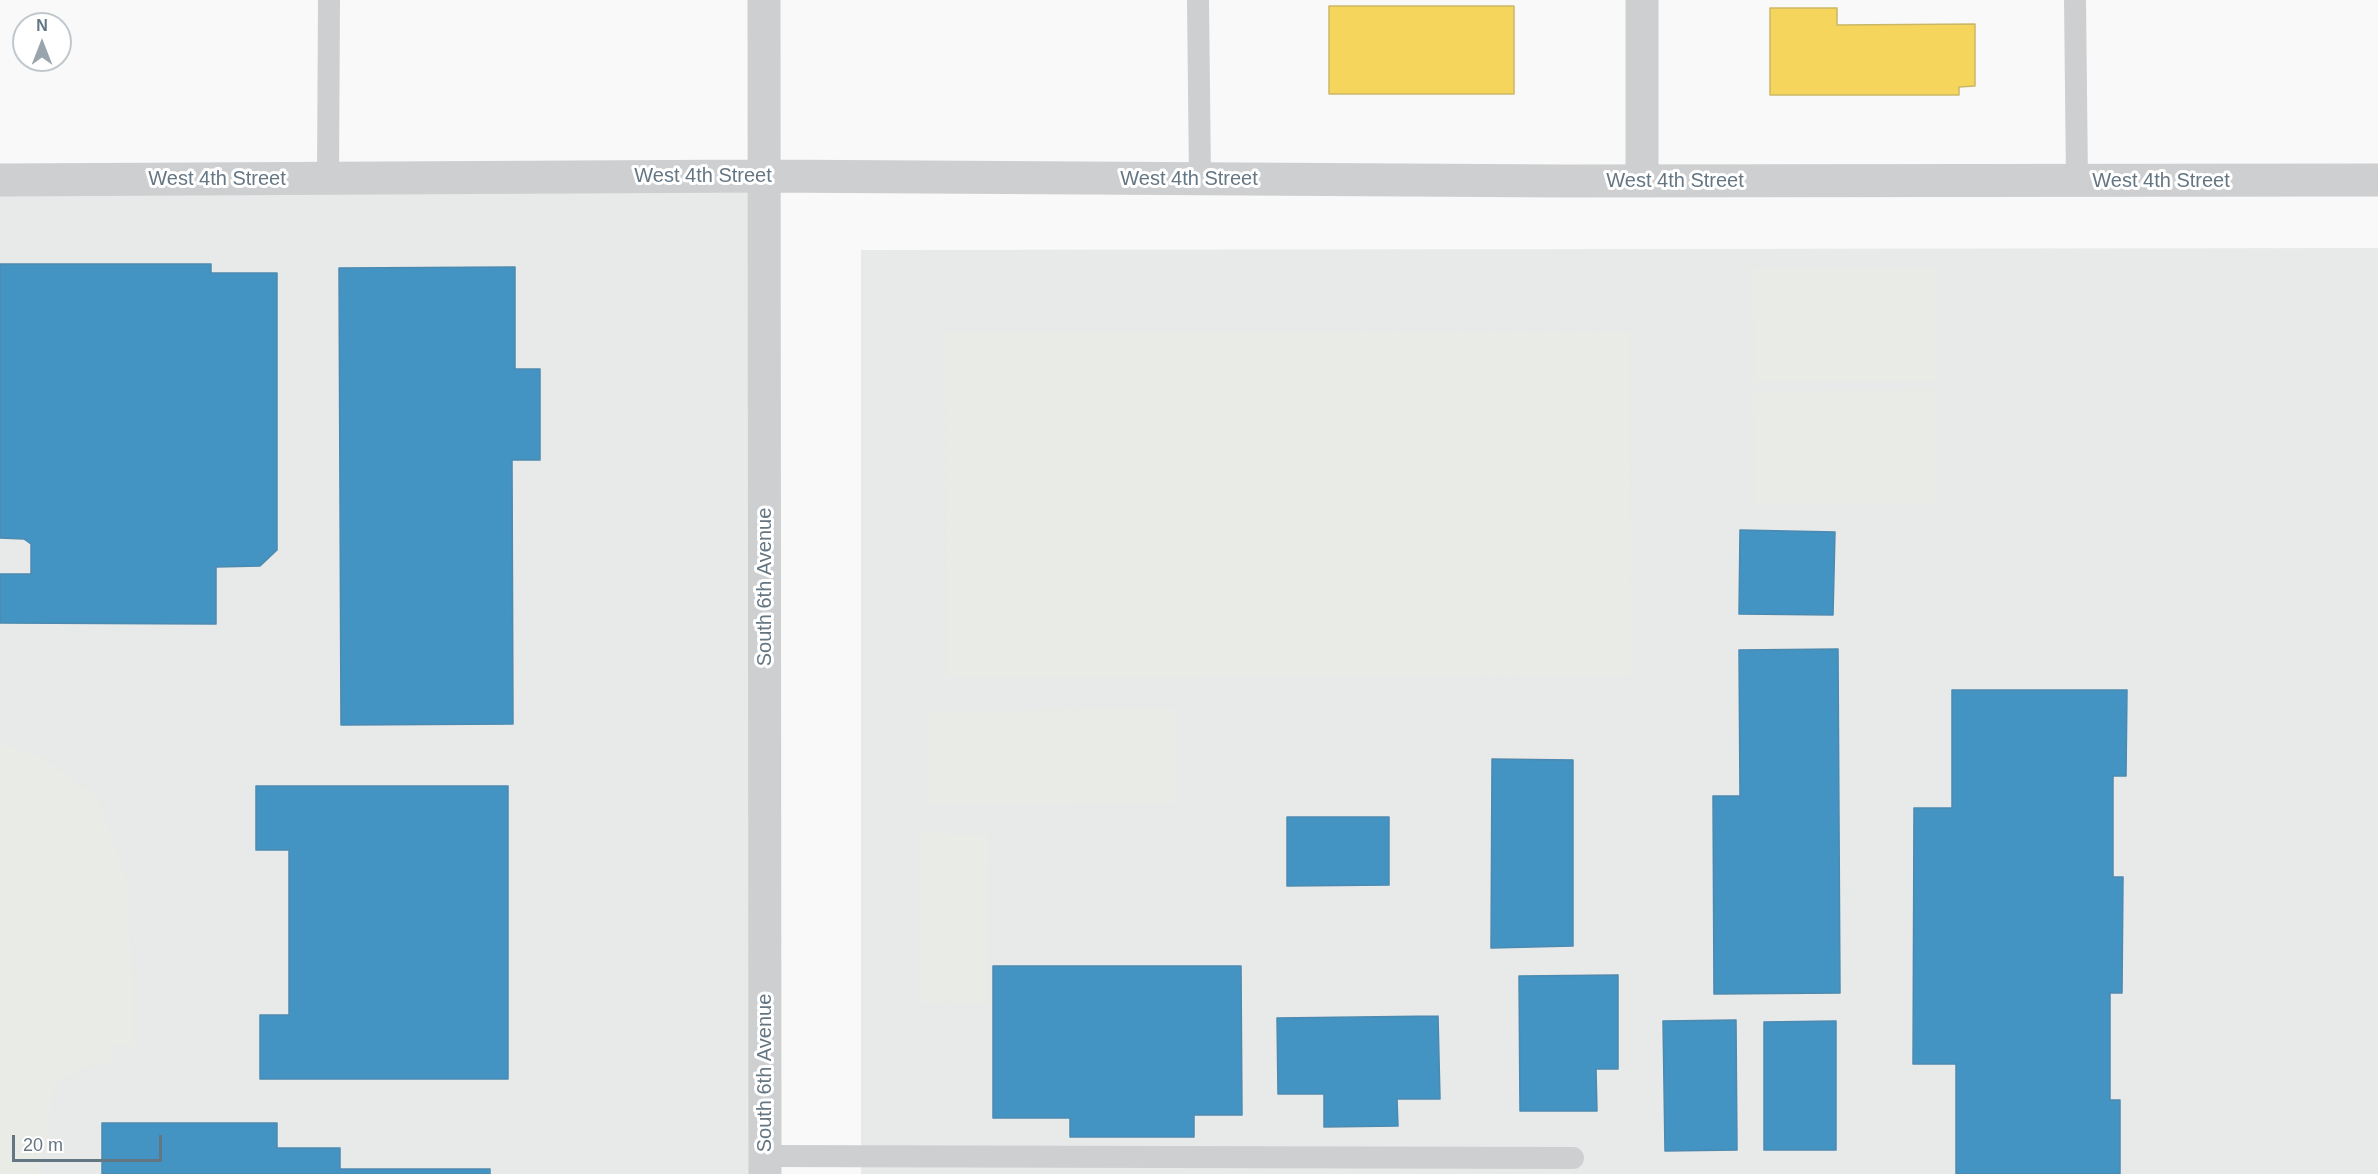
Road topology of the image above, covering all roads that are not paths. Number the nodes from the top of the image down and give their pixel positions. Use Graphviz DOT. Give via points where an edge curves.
graph roads {
  1 [pos="329,0"];
  2 [pos="764,0"];
  3 [pos="1198,0"];
  4 [pos="1642,0"];
  5 [pos="2075,0"];
  6 [pos="764,176"];
  7 [pos="328,179"];
  8 [pos="1200,179"];
  9 [pos="0,180"];
  10 [pos="2378,180"];
  11 [pos="1642,181"];
  12 [pos="2077,181"];
  13 [pos="1573,1158"];
  14 [pos="765,1165"];
  1 -- 7 [label="lane"];
  2 -- 6 [label="street, South 6th Avenue"];
  3 -- 8 [label="lane"];
  4 -- 11 [label="street"];
  5 -- 12 [label="lane"];
  6 -- 7 [label="street, West 4th Street"];
  6 -- 8 [label="street, West 4th Street"];
  6 -- 14 [label="street, South 6th Avenue"];
  7 -- 9 [label="street, West 4th Street"];
  8 -- 11 [label="street, West 4th Street"];
  10 -- 12 [label="street, West 4th Street"];
  11 -- 12 [label="street, West 4th Street"];
  13 -- 14 [label="lane"];
}
